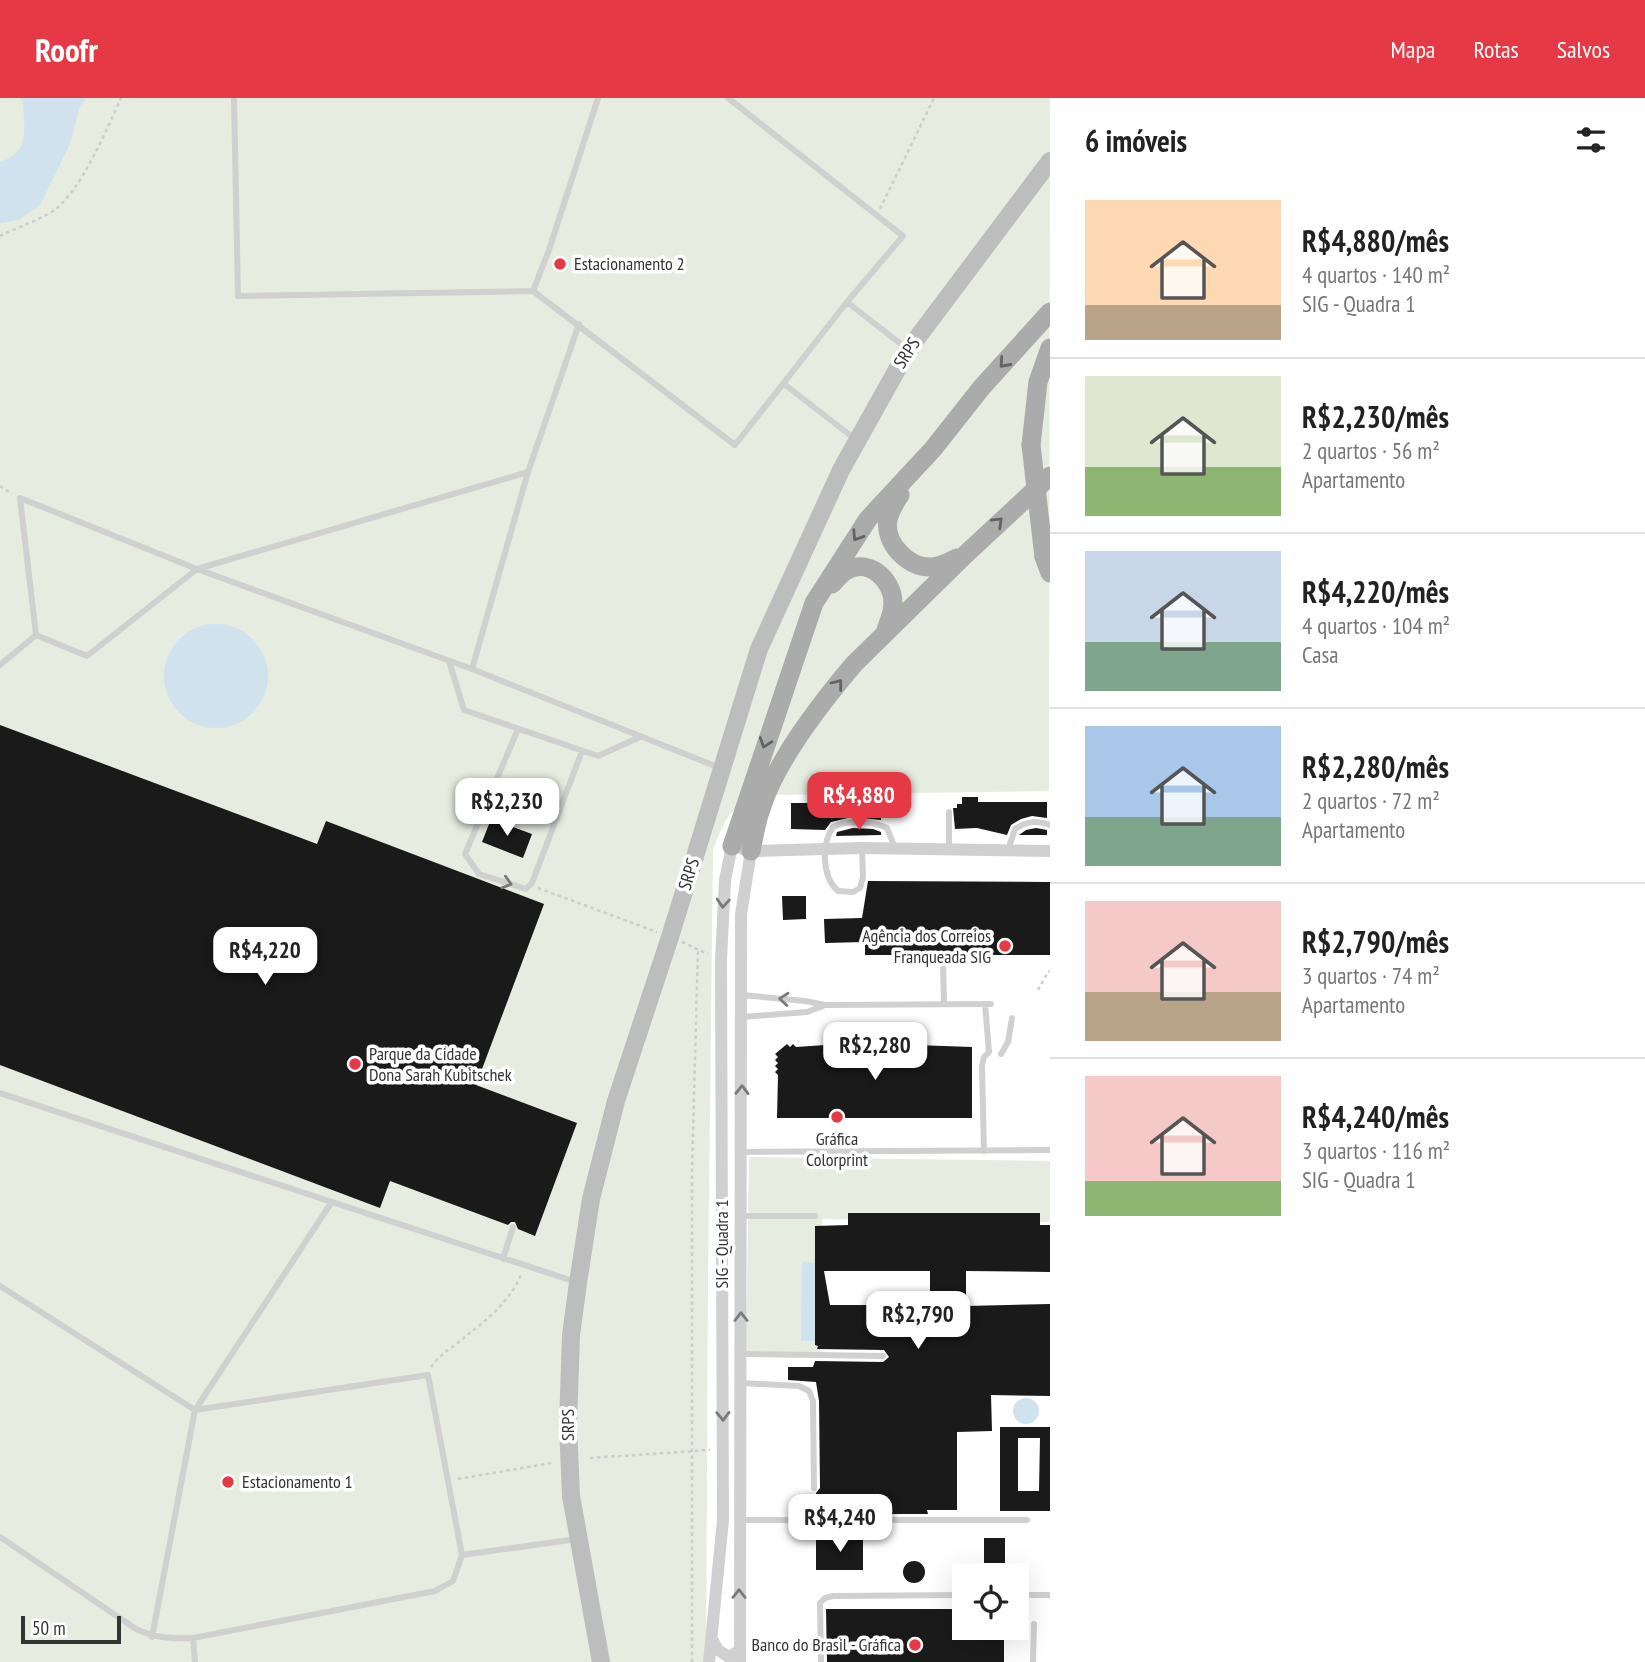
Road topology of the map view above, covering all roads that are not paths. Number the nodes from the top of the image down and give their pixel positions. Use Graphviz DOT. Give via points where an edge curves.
graph roads {
  1 [pos="234,98"];
  2 [pos="598,98"];
  3 [pos="728,98"];
  4 [pos="1050,161"];
  5 [pos="533,290"];
  6 [pos="847,302"];
  7 [pos="1050,312"];
  8 [pos="579,324"];
  9 [pos="1050,348"];
  10 [pos="908,349"];
  11 [pos="784,384"];
  12 [pos="856,440"];
  13 [pos="933,449"];
  14 [pos="528,472"];
  15 [pos="1050,476"];
  16 [pos="967,553"];
  17 [pos="1047,565"];
  18 [pos="197,569"];
  19 [pos="814,603"];
  20 [pos="884,634"];
  21 [pos="36,635"];
  22 [pos="449,660"];
  23 [pos="0,665"];
  24 [pos="472,669"];
  25 [pos="518,729"];
  26 [pos="640,737"];
  27 [pos="582,751"];
  28 [pos="722,769"];
  29 [pos="949,812"];
  30 [pos="1050,825"];
  31 [pos="742,848"];
  32 [pos="862,848"];
  33 [pos="895,848"];
  34 [pos="826,849"];
  35 [pos="950,849"];
  36 [pos="1008,850"];
  37 [pos="1050,851"];
  38 [pos="943,962"];
  39 [pos="743,995"];
  40 [pos="943,1004"];
  41 [pos="825,1006"];
  42 [pos="742,1017"];
  43 [pos="1012,1018"];
  44 [pos="1001,1054"];
  45 [pos="0,1093"];
  46 [pos="1050,1150"];
  47 [pos="984,1151"];
  48 [pos="741,1152"];
  49 [pos="331,1203"];
  50 [pos="741,1216"];
  51 [pos="815,1216"];
  52 [pos="513,1227"];
  53 [pos="503,1259"];
  54 [pos="578,1283"];
  55 [pos="0,1286"];
  56 [pos="741,1354"];
  57 [pos="883,1356"];
  58 [pos="739,1383"];
  59 [pos="195,1410"];
  60 [pos="814,1488"];
  61 [pos="740,1520"];
  62 [pos="1027,1520"];
  63 [pos="0,1537"];
  64 [pos="579,1539"];
  65 [pos="462,1555"];
  66 [pos="952,1595"];
  67 [pos="1029,1595"];
  68 [pos="1050,1595"];
  69 [pos="1034,1624"];
  70 [pos="152,1637"];
  71 [pos="192,1638"];
  72 [pos="712,1639"];
  73 [pos="740,1656"];
  74 [pos="195,1662"];
  75 [pos="601,1662"];
  76 [pos="709,1662"];
  77 [pos="821,1662"];
  78 [pos="1033,1662"];
  1 -- 5 [label="lane" via="238,296"];
  2 -- 5 [label="lane"];
  3 -- 6 [label="lane" via="904,236"];
  4 -- 10 [label="main road, SRPS"];
  5 -- 8 [label="lane"];
  6 -- 10 [label="lane"];
  6 -- 11 [label="lane"];
  7 -- 13 [label="main road, one-way"];
  8 -- 11 [label="lane" via="735,444"];
  8 -- 14 [label="lane"];
  9 -- 17 [label="main road, bridge" via="1038,382 1031,444"];
  10 -- 12 [label="main road, SRPS"];
  11 -- 12 [label="lane"];
  12 -- 28 [label="main road, SRPS" via="759,649"];
  13 -- 16 [label="main road" via="891,509 889,535 899,552 920,566 937,566"];
  13 -- 19 [label="main road, one-way" via="868,519"];
  14 -- 18 [label="lane"];
  14 -- 24 [label="lane"];
  16 -- 15 [label="main road, one-way"];
  16 -- 20 [label="main road"];
  18 -- 21 [label="lane" via="87,656"];
  18 -- 21 [label="lane" via="20,498"];
  18 -- 22 [label="lane"];
  19 -- 20 [label="main road" via="845,571 858,567 880,573 888,582 893,604"];
  19 -- 31 [label="main road, one-way" via="762,751"];
  31 -- 20 [label="main road, one-way" via="777,771 838,684"];
  21 -- 23 [label="lane"];
  22 -- 24 [label="lane"];
  22 -- 25 [label="lane" via="464,710"];
  24 -- 26 [label="lane"];
  25 -- 27 [label="lane"];
  25 -- 27 [label="lane, one-way" via="465,854 478,874 526,889"];
  26 -- 27 [label="lane" via="598,756"];
  26 -- 28 [label="lane"];
  28 -- 54 [label="main road, SRPS" via="606,1136"];
  29 -- 35 [label="lane"];
  30 -- 36 [label="lane" via="1022,824 1015,829"];
  31 -- 34 [label="street"];
  31 -- 39 [label="street, SIG - Quadra 1"];
  31 -- 72 [label="street, SIG - Quadra 1, one-way" via="725,880 721,960 723,1520"];
  32 -- 33 [label="street"];
  32 -- 34 [label="street"];
  32 -- 34 [label="lane" via="862,884 845,893 827,878"];
  33 -- 34 [label="lane" via="887,828 877,823 844,823 828,834"];
  33 -- 35 [label="street"];
  35 -- 36 [label="street"];
  36 -- 37 [label="street"];
  38 -- 40 [label="lane"];
  41 -- 39 [label="lane, one-way"];
  39 -- 42 [label="street, SIG - Quadra 1"];
  40 -- 41 [label="lane"];
  40 -- 47 [label="lane" via="988,1004 989,1052 982,1066"];
  41 -- 42 [label="lane" via="807,1013"];
  48 -- 42 [label="street, SIG - Quadra 1, one-way"];
  43 -- 44 [label="lane"];
  45 -- 49 [label="lane"];
  46 -- 47 [label="lane"];
  47 -- 48 [label="lane"];
  48 -- 50 [label="street, SIG - Quadra 1"];
  49 -- 53 [label="lane"];
  49 -- 59 [label="lane"];
  50 -- 51 [label="lane"];
  56 -- 50 [label="street, SIG - Quadra 1, one-way"];
  52 -- 53 [label="lane"];
  53 -- 54 [label="lane"];
  54 -- 64 [label="main road, SRPS" via="568,1425 571,1496"];
  55 -- 59 [label="lane"];
  56 -- 57 [label="lane"];
  56 -- 58 [label="street, SIG - Quadra 1"];
  58 -- 60 [label="lane" via="799,1386 809,1391"];
  58 -- 61 [label="street, SIG - Quadra 1"];
  59 -- 65 [label="lane" via="428,1375"];
  59 -- 70 [label="lane"];
  61 -- 62 [label="lane"];
  73 -- 61 [label="street, SIG - Quadra 1, one-way"];
  63 -- 70 [label="lane"];
  64 -- 65 [label="lane"];
  64 -- 75 [label="main road, SRPS"];
  65 -- 71 [label="lane" via="453,1581 435,1591"];
  66 -- 77 [label="lane" via="825,1598 820,1603"];
  67 -- 68 [label="lane"];
  69 -- 78 [label="lane"];
  70 -- 71 [label="lane"];
  71 -- 74 [label="lane"];
  72 -- 73 [label="street" via="724,1656"];
  72 -- 76 [label="street, SIG - Quadra 1"];
}
